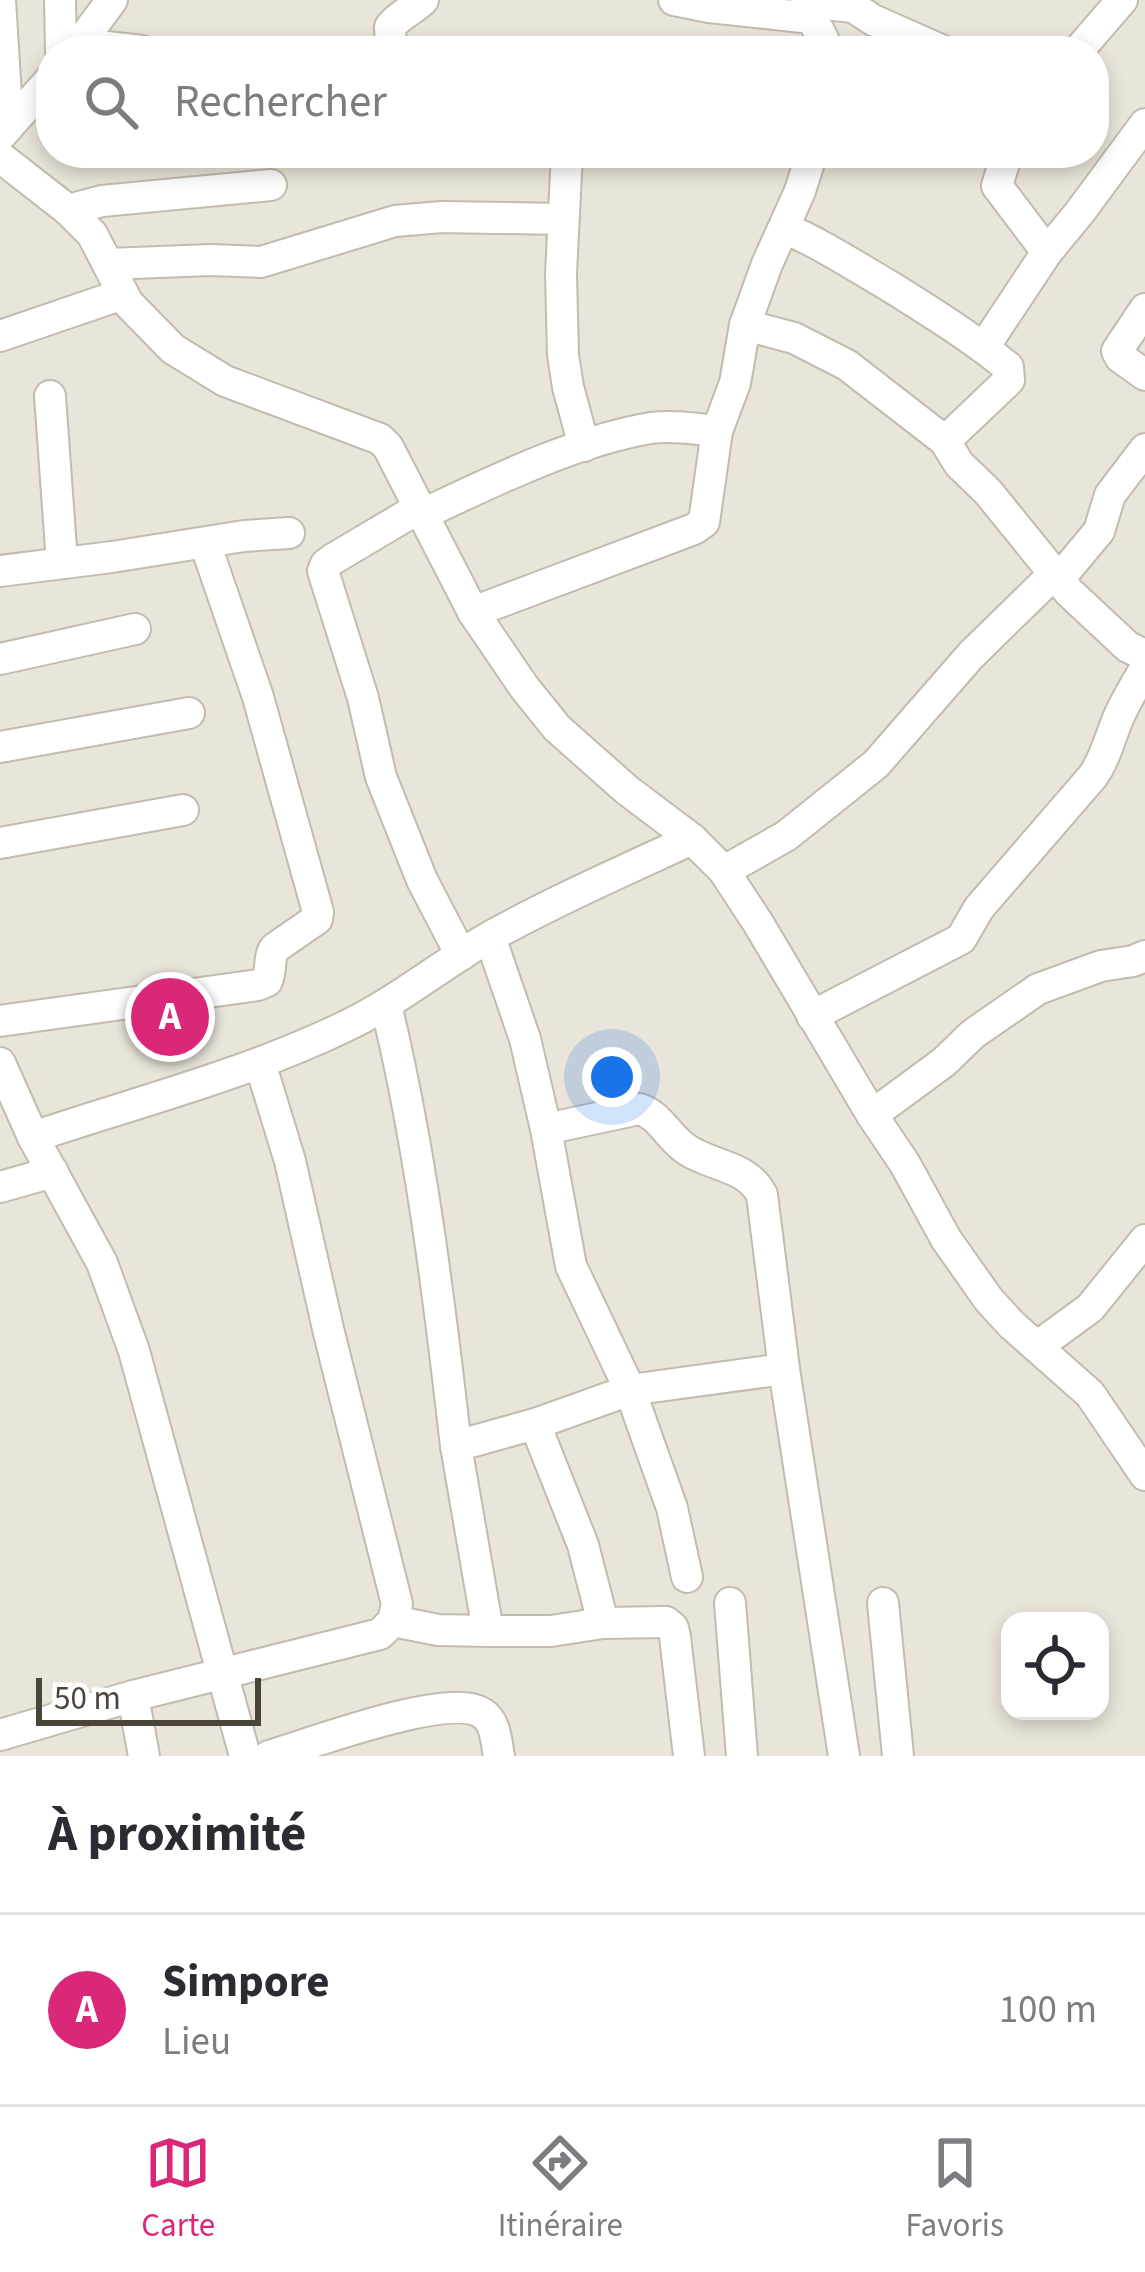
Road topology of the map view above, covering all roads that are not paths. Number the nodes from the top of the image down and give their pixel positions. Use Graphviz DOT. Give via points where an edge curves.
graph roads {
  1 [pos="0,0"];
  2 [pos="59,0"];
  3 [pos="112,0"];
  4 [pos="423,0"];
  5 [pos="674,0"];
  6 [pos="1122,0"];
  7 [pos="808,9"];
  8 [pos="69,36"];
  9 [pos="83,36"];
  10 [pos="391,36"];
  11 [pos="822,36"];
  12 [pos="909,36"];
  13 [pos="1091,36"];
  14 [pos="36,101"];
  15 [pos="1145,124"];
  16 [pos="3,150"];
  17 [pos="566,168"];
  18 [pos="807,168"];
  19 [pos="1002,168"];
  20 [pos="271,185"];
  21 [pos="68,210"];
  22 [pos="563,219"];
  23 [pos="784,228"];
  24 [pos="1047,252"];
  25 [pos="108,264"];
  26 [pos="123,294"];
  27 [pos="1145,309"];
  28 [pos="746,325"];
  29 [pos="0,337"];
  30 [pos="984,347"];
  31 [pos="1145,376"];
  32 [pos="50,396"];
  33 [pos="716,431"];
  34 [pos="945,441"];
  35 [pos="584,446"];
  36 [pos="1145,449"];
  37 [pos="421,511"];
  38 [pos="289,533"];
  39 [pos="205,543"];
  40 [pos="62,563"];
  41 [pos="0,571"];
  42 [pos="1057,576"];
  43 [pos="473,612"];
  44 [pos="135,629"];
  45 [pos="1145,655"];
  46 [pos="0,658"];
  47 [pos="1145,668"];
  48 [pos="189,713"];
  49 [pos="0,747"];
  50 [pos="183,809"];
  51 [pos="692,839"];
  52 [pos="0,842"];
  53 [pos="724,871"];
  54 [pos="490,937"];
  55 [pos="461,955"];
  56 [pos="1145,956"];
  57 [pos="386,1005"];
  58 [pos="812,1016"];
  59 [pos="0,1021"];
  60 [pos="260,1063"];
  61 [pos="3,1079"];
  62 [pos="872,1115"];
  63 [pos="546,1129"];
  64 [pos="33,1138"];
  65 [pos="53,1172"];
  66 [pos="0,1187"];
  67 [pos="1145,1240"];
  68 [pos="1038,1346"];
  69 [pos="784,1369"];
  70 [pos="630,1390"];
  71 [pos="535,1424"];
  72 [pos="456,1445"];
  73 [pos="1145,1475"];
  74 [pos="687,1577"];
  75 [pos="730,1603"];
  76 [pos="883,1603"];
  77 [pos="393,1621"];
  78 [pos="603,1623"];
  79 [pos="488,1631"];
  80 [pos="224,1672"];
  81 [pos="133,1696"];
  82 [pos="0,1735"];
  83 [pos="144,1756"];
  84 [pos="245,1756"];
  85 [pos="269,1756"];
  86 [pos="499,1756"];
  87 [pos="688,1756"];
  88 [pos="742,1756"];
  89 [pos="844,1756"];
  90 [pos="898,1756"];
  1 -- 16 [label="street"];
  2 -- 8 [label="street"];
  3 -- 9 [label="street"];
  4 -- 10 [label="street" via="397,18"];
  5 -- 7 [label="street"];
  6 -- 13 [label="street"];
  7 -- 11 [label="street"];
  7 -- 12 [label="street" via="853,7"];
  14 -- 16 [label="street"];
  15 -- 24 [label="street"];
  16 -- 21 [label="street"];
  17 -- 22 [label="street"];
  18 -- 23 [label="street"];
  19 -- 24 [label="street" via="997,186"];
  20 -- 21 [label="street"];
  21 -- 25 [label="street"];
  22 -- 25 [label="street" via="419,219 261,262"];
  22 -- 35 [label="street" via="563,355"];
  23 -- 28 [label="street"];
  23 -- 30 [label="street"];
  24 -- 30 [label="street"];
  25 -- 26 [label="street"];
  26 -- 29 [label="street"];
  26 -- 37 [label="street" via="173,349 225,381 380,439"];
  27 -- 31 [label="street" via="1117,351"];
  28 -- 33 [label="street"];
  28 -- 34 [label="street" via="847,364"];
  30 -- 34 [label="street" via="1008,367 1009,380"];
  32 -- 40 [label="street"];
  33 -- 35 [label="street" via="656,427"];
  33 -- 43 [label="street" via="704,522"];
  34 -- 42 [label="street"];
  35 -- 37 [label="street"];
  36 -- 42 [label="street" via="1110,495 1099,531"];
  37 -- 43 [label="street"];
  37 -- 55 [label="street" via="323,571 380,777"];
  38 -- 39 [label="street"];
  39 -- 40 [label="street"];
  39 -- 59 [label="street" via="258,697 317,919 275,948 267,981 258,985"];
  40 -- 41 [label="street"];
  42 -- 45 [label="street" via="1108,630"];
  42 -- 53 [label="street" via="971,655 875,764 785,836"];
  43 -- 51 [label="street" via="557,728"];
  44 -- 46 [label="street"];
  47 -- 58 [label="street" via="1100,766 961,939"];
  48 -- 49 [label="street"];
  50 -- 52 [label="street"];
  51 -- 53 [label="street"];
  51 -- 54 [label="street"];
  53 -- 58 [label="street"];
  54 -- 55 [label="street"];
  54 -- 63 [label="street"];
  55 -- 57 [label="street"];
  56 -- 62 [label="street" via="1028,995"];
  57 -- 60 [label="street"];
  57 -- 72 [label="street" via="423,1186"];
  58 -- 62 [label="street"];
  60 -- 64 [label="street"];
  60 -- 77 [label="street" via="397,1604"];
  61 -- 64 [label="street"];
  62 -- 68 [label="street" via="989,1300"];
  63 -- 69 [label="street" via="639,1108 685,1149 755,1181"];
  63 -- 70 [label="street" via="571,1266"];
  64 -- 65 [label="street"];
  65 -- 66 [label="street"];
  65 -- 80 [label="street" via="102,1263 134,1351"];
  67 -- 68 [label="street" via="1090,1308"];
  68 -- 73 [label="street" via="1090,1394"];
  69 -- 70 [label="street"];
  69 -- 89 [label="street"];
  70 -- 71 [label="street"];
  70 -- 74 [label="street"];
  71 -- 72 [label="street"];
  71 -- 78 [label="street" via="583,1545"];
  72 -- 79 [label="street"];
  75 -- 88 [label="street"];
  76 -- 90 [label="street"];
  77 -- 79 [label="street"];
  77 -- 80 [label="street" via="380,1634"];
  78 -- 79 [label="street"];
  78 -- 87 [label="street" via="674,1628"];
  80 -- 81 [label="street"];
  80 -- 84 [label="street"];
  81 -- 82 [label="street"];
  81 -- 83 [label="street"];
  85 -- 86 [label="street" via="459,1705 493,1726"];
}
